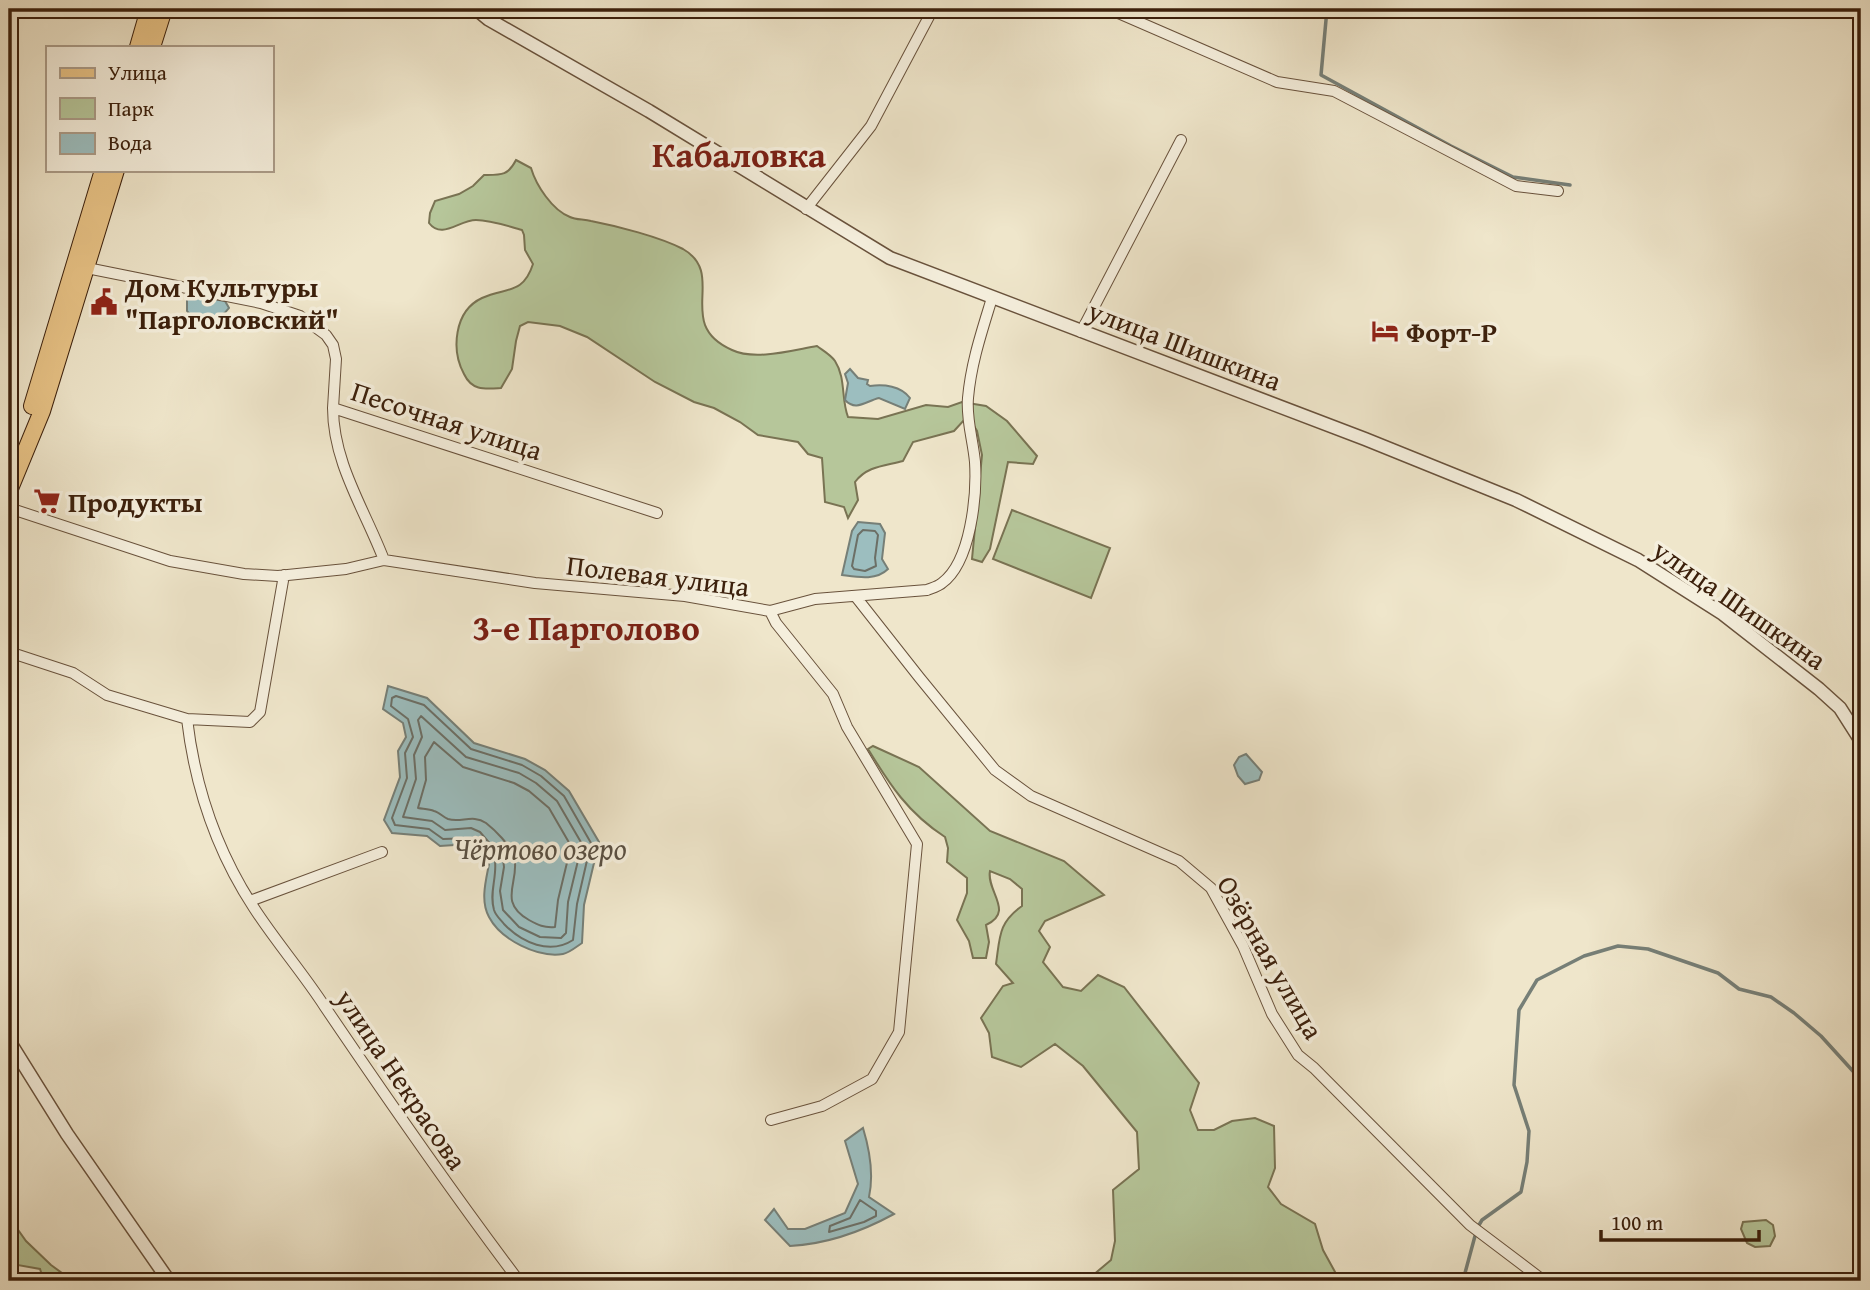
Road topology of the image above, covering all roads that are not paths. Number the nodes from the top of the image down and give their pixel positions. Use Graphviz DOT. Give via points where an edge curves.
graph roads {
  1 [pos="149,9"];
  2 [pos="164,9"];
  3 [pos="476,9"];
  4 [pos="933,9"];
  5 [pos="1109,9"];
  6 [pos="138,46"];
  7 [pos="152,46"];
  8 [pos="1181,140"];
  9 [pos="102,172"];
  10 [pos="115,172"];
  11 [pos="1558,191"];
  12 [pos="806,209"];
  13 [pos="87,268"];
  14 [pos="992,298"];
  15 [pos="1081,332"];
  16 [pos="333,408"];
  17 [pos="9,463"];
  18 [pos="9,491"];
  19 [pos="9,508"];
  20 [pos="657,513"];
  21 [pos="384,559"];
  22 [pos="284,575"];
  23 [pos="856,597"];
  24 [pos="770,611"];
  25 [pos="9,652"];
  26 [pos="187,719"];
  27 [pos="1861,741"];
  28 [pos="382,852"];
  29 [pos="250,901"];
  30 [pos="9,1041"];
  31 [pos="771,1120"];
  32 [pos="169,1281"];
  33 [pos="519,1281"];
  34 [pos="1544,1281"];
  1 -- 6 [label="main road"];
  2 -- 7 [label="main road"];
  3 -- 12 [label="street, улица Шишкина"];
  4 -- 12 [label="street" via="871,126"];
  5 -- 11 [label="street" via="1277,82 1334,91 1516,186"];
  8 -- 15 [label="street"];
  9 -- 17 [label="main road" via="31,409"];
  10 -- 13 [label="main road"];
  12 -- 14 [label="street, улица Шишкина" via="890,258"];
  13 -- 16 [label="street, Песочная улица" via="261,303 300,316 333,345"];
  13 -- 18 [label="main road" via="42,411"];
  14 -- 15 [label="street, улица Шишкина"];
  14 -- 23 [label="street" via="969,390 976,495 957,566 942,584 928,590"];
  15 -- 27 [label="street, улица Шишкина" via="1516,500 1638,560 1723,614 1819,688 1840,708"];
  16 -- 20 [label="street, Песочная улица"];
  16 -- 21 [label="street" via="339,453"];
  19 -- 22 [label="street, Полевая улица" via="170,561 244,574"];
  21 -- 22 [label="street, Полевая улица" via="346,569"];
  21 -- 24 [label="street, Полевая улица" via="536,583 685,596"];
  22 -- 26 [label="street" via="260,712 250,722"];
  23 -- 24 [label="street" via="815,599"];
  23 -- 34 [label="street, Озёрная улица" via="995,770 1031,796 1179,861 1211,888 1243,946 1272,1014 1298,1055 1470,1225"];
  24 -- 31 [label="street, Полевая улица" via="833,694 847,727 917,844 899,1032 872,1079 822,1105"];
  25 -- 26 [label="street" via="73,673 107,695"];
  26 -- 29 [label="street, улица Некрасова" via="192,762 208,817"];
  28 -- 29 [label="street"];
  29 -- 33 [label="street, улица Некрасова" via="417,1144"];
  30 -- 32 [label="street"];
}
